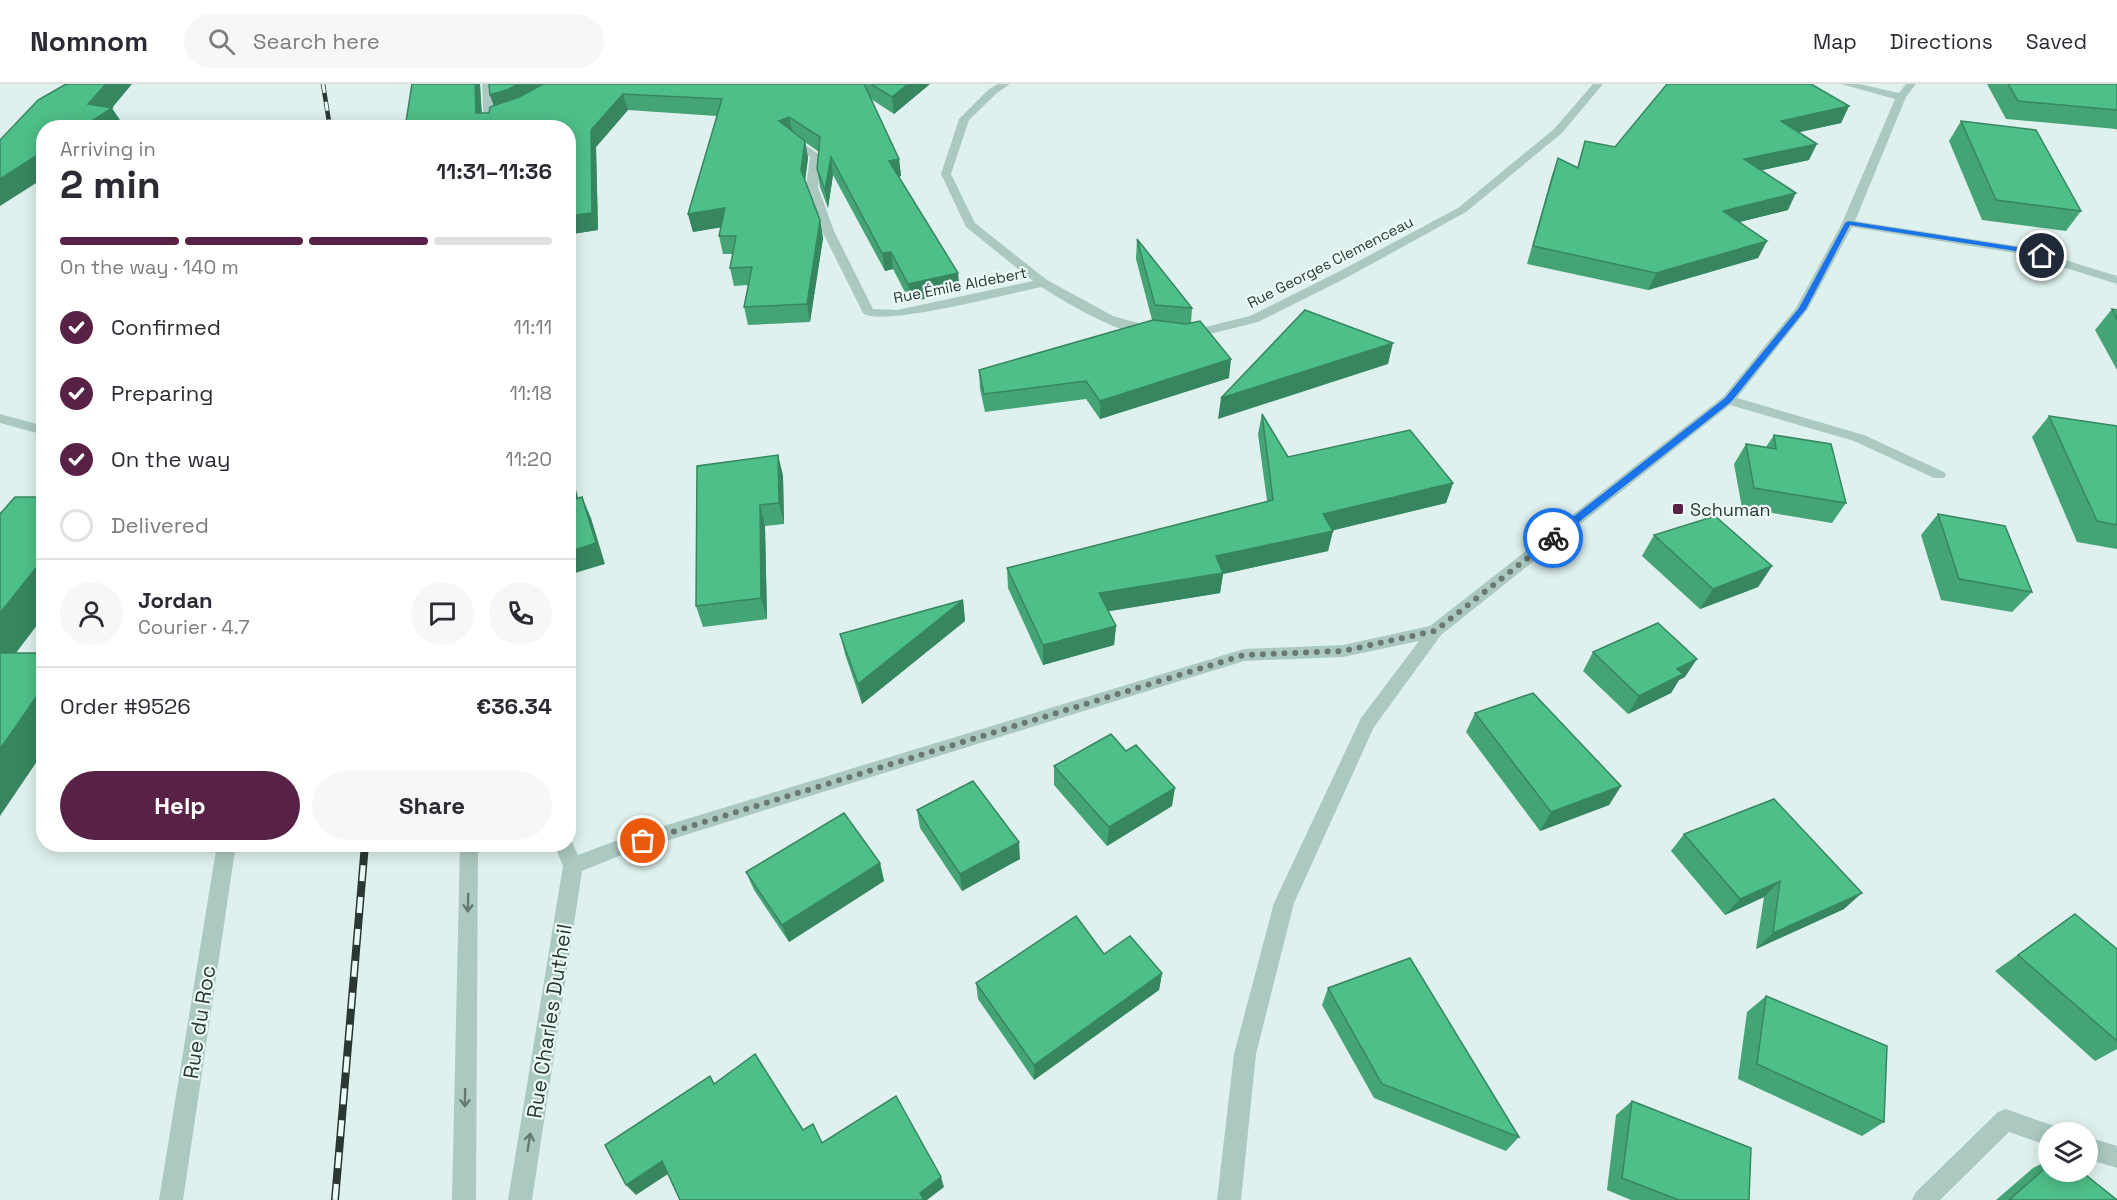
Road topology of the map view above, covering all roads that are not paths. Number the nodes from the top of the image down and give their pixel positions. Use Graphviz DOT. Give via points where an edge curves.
graph roads {
  1 [pos="487,84"];
  2 [pos="1005,84"];
  3 [pos="1598,84"];
  4 [pos="1846,84"];
  5 [pos="1911,84"];
  6 [pos="1901,97"];
  7 [pos="493,120"];
  8 [pos="789,138"];
  9 [pos="1848,223"];
  10 [pos="2117,280"];
  11 [pos="1043,283"];
  12 [pos="1728,400"];
  13 [pos="0,418"];
  14 [pos="36,429"];
  15 [pos="1939,475"];
  16 [pos="1435,631"];
  17 [pos="226,852"];
  18 [pos="469,852"];
  19 [pos="567,852"];
  20 [pos="573,866"];
  21 [pos="2038,1131"];
  22 [pos="2098,1151"];
  23 [pos="2117,1157"];
  24 [pos="171,1200"];
  25 [pos="464,1200"];
  26 [pos="520,1200"];
  27 [pos="1229,1200"];
  28 [pos="1924,1200"];
  1 -- 7 [label="street"];
  2 -- 11 [label="street, Rue Georges Clemenceau" via="964,119 946,174 970,225"];
  3 -- 11 [label="street, Rue Georges Clemenceau" via="1558,131 1462,210 1254,319 1185,336 1139,330 1098,315"];
  4 -- 6 [label="street"];
  5 -- 6 [label="street"];
  6 -- 9 [label="street"];
  8 -- 11 [label="street, Rue Émile Aldebert" via="816,156 812,187 828,231 869,313 897,314"];
  9 -- 10 [label="street" via="2023,250"];
  9 -- 12 [label="street" via="1802,309"];
  12 -- 15 [label="street" via="1859,438"];
  12 -- 16 [label="street"];
  13 -- 14 [label="street"];
  16 -- 20 [label="street" via="1343,651 1244,655 621,847"];
  16 -- 27 [label="street" via="1367,723 1284,903 1245,1054"];
  17 -- 24 [label="street, Rue du Roc"];
  18 -- 25 [label="street, one-way"];
  19 -- 20 [label="street"];
  26 -- 20 [label="street, Rue Charles Dutheil, one-way"];
  21 -- 28 [label="street" via="2006,1120"];
  22 -- 23 [label="street"];
}
